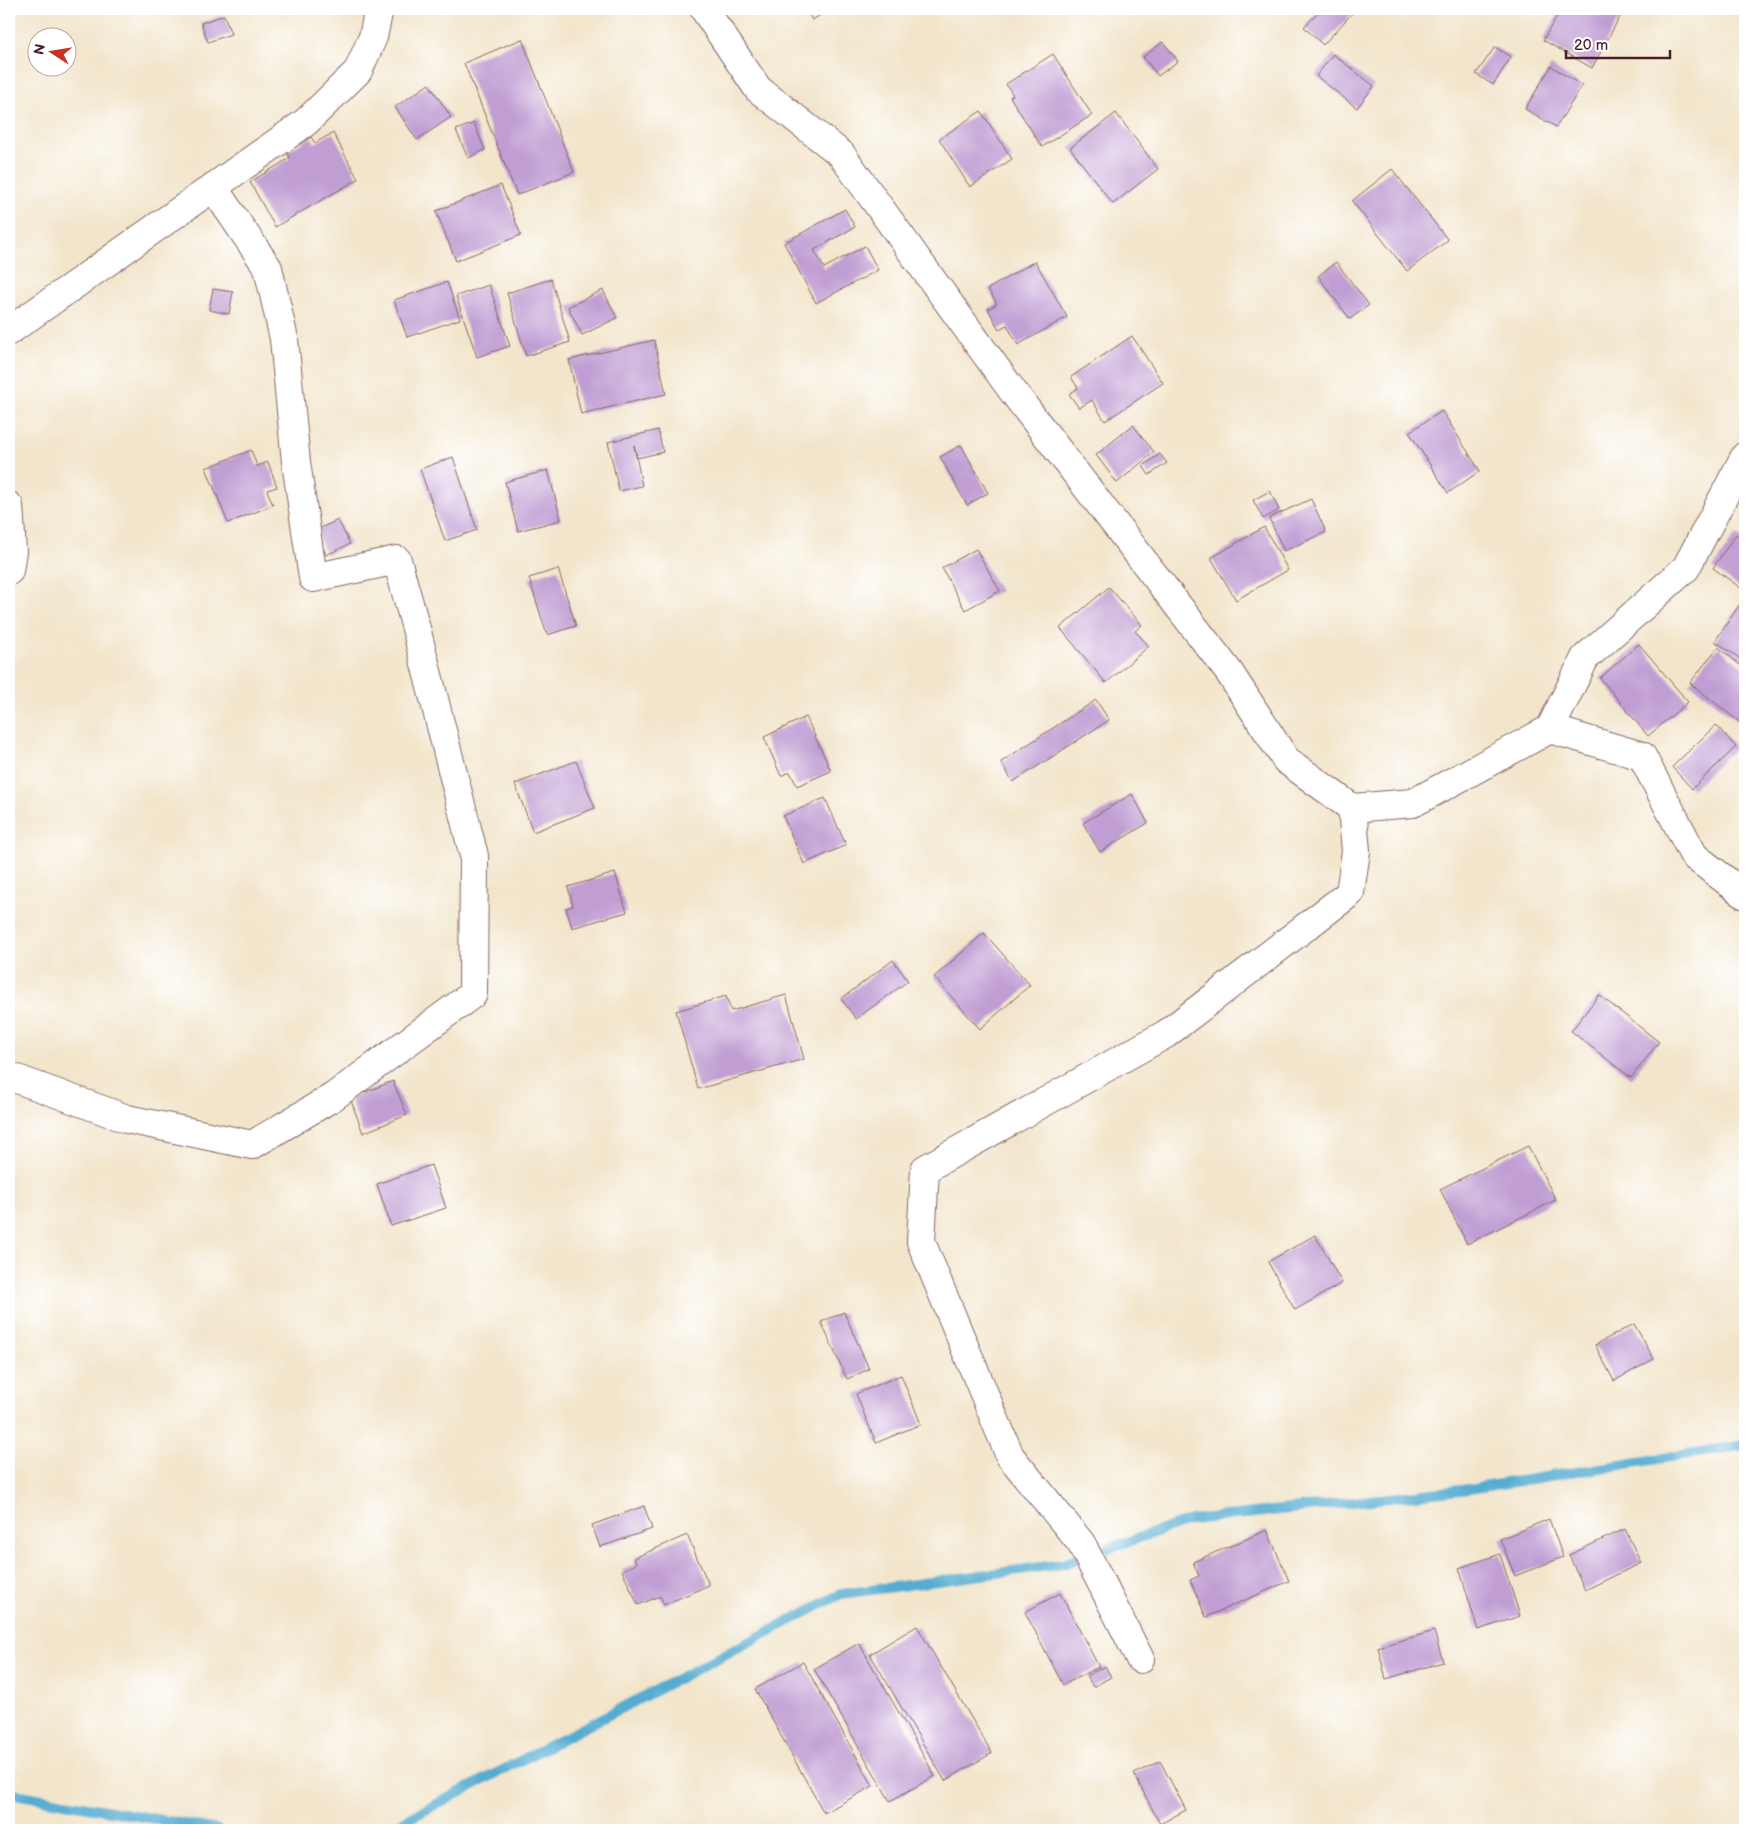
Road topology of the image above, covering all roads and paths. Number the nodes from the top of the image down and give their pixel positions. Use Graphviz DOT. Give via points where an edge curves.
graph roads {
  1 [pos="379,9"];
  2 [pos="704,9"];
  3 [pos="213,187"];
  4 [pos="9,331"];
  5 [pos="1745,456"];
  6 [pos="9,506"];
  7 [pos="9,571"];
  8 [pos="1550,729"];
  9 [pos="1352,808"];
  10 [pos="1745,894"];
  11 [pos="9,1076"];
  12 [pos="1140,1659"];
  1 -- 3 [label="street" via="358,71 306,122"];
  2 -- 9 [label="street" via="758,89 841,154 1014,393 1229,672 1286,760"];
  3 -- 4 [label="street"];
  3 -- 11 [label="street" via="268,268 284,339 296,462 313,578 397,560 474,856 473,994 333,1098 252,1145 127,1119"];
  5 -- 8 [label="street" via="1686,568 1585,658"];
  6 -- 7 [label="street" via="12,551"];
  8 -- 9 [label="street" via="1414,803"];
  8 -- 10 [label="street" via="1642,756 1694,856"];
  9 -- 12 [label="street" via="1356,851 1350,893 1166,1034 925,1169 921,1242 1010,1456 1081,1543"];
}
